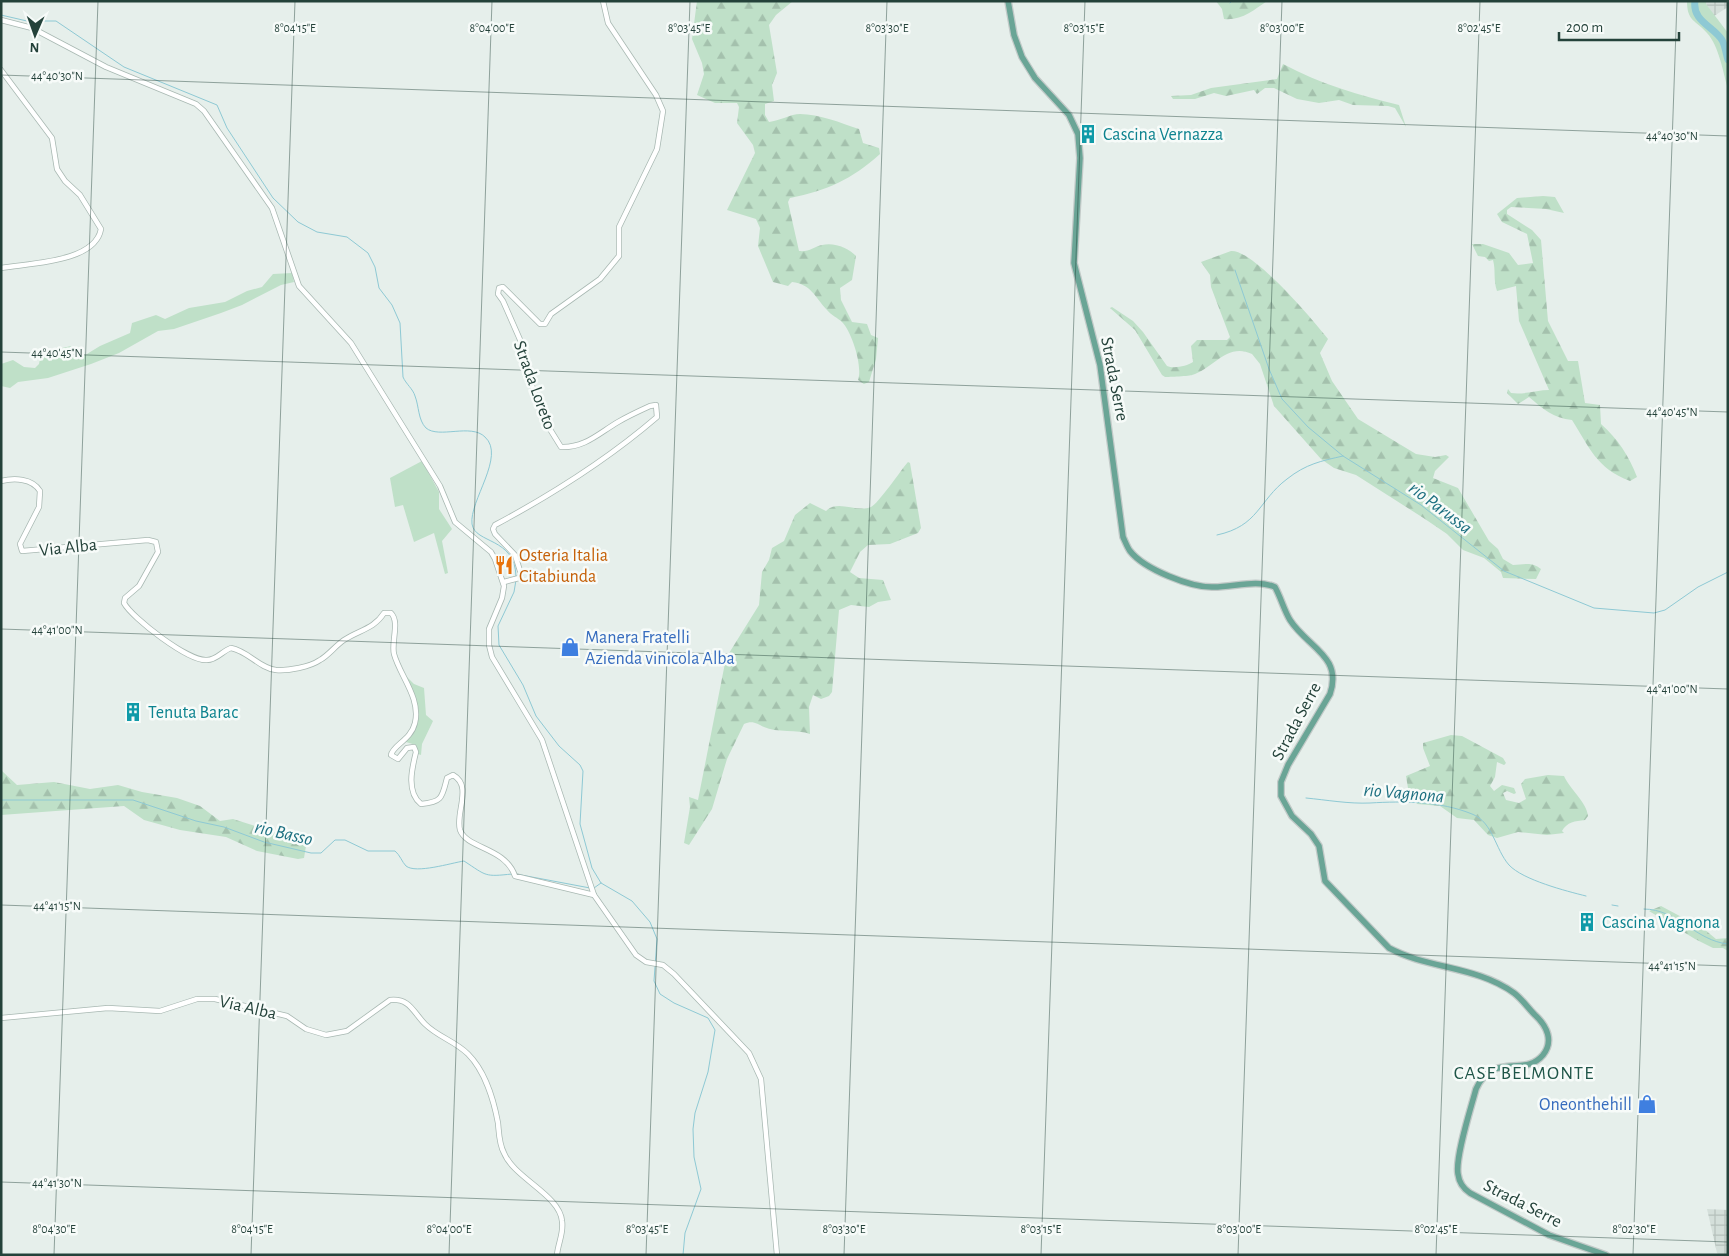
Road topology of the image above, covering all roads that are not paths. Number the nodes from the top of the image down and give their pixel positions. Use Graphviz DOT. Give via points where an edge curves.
graph roads {
  1 [pos="603,1"];
  2 [pos="1008,1"];
  3 [pos="1,20"];
  4 [pos="1,70"];
  5 [pos="1,268"];
  6 [pos="1,481"];
  7 [pos="504,582"];
  8 [pos="592,890"];
  9 [pos="1,1018"];
  10 [pos="557,1255"];
  11 [pos="777,1255"];
  12 [pos="1606,1255"];
  1 -- 7 [label="street, Strada Loreto" via="608,22 663,111 658,149 619,227 620,256 600,279 551,314 545,324 540,324 503,287 499,288 498,294 525,350 525,365 543,418 561,447 568,448 598,438 616,423 650,406 656,405 657,417 589,470 495,525 495,534 515,555 521,574"];
  2 -- 12 [label="main road, Strada Serre" via="1022,57 1035,78 1069,115 1078,134 1080,158 1074,263 1100,365 1123,537 1129,550 1151,567 1193,586 1266,583 1275,588 1289,619 1334,671 1330,694 1288,765 1281,796 1292,816 1319,846 1325,881 1389,948 1401,955 1481,976 1504,988 1515,994 1540,1020 1548,1034 1546,1050 1535,1062 1493,1069 1480,1080 1459,1160 1461,1183 1470,1193 1549,1235"];
  3 -- 7 [label="street" via="32,28 106,67 196,104 204,111 272,208 300,286 351,343 440,486 455,522 491,552"];
  4 -- 5 [label="street" via="52,138 57,169 80,195 102,229 95,244 65,258"];
  6 -- 8 [label="street, Via Alba" via="28,481 40,491 39,507 20,544 22,551 148,540 156,542 159,548 139,586 125,598 124,603 175,648 198,660 216,658 231,648 275,670 309,665 322,660 345,640 375,625 384,613 391,613 394,619 394,653 416,710 410,735 392,750 392,757 398,759 407,748 414,747 411,781 416,800 421,804 440,799 447,778 457,777 463,797 460,826 463,834 503,858 514,873"];
  7 -- 8 [label="street" via="502,598 489,629 491,651 542,740"];
  8 -- 11 [label="street" via="641,960 660,964 674,974 749,1053 756,1066 761,1079"];
  9 -- 10 [label="street, Via Alba" via="108,1008 160,1011 197,999 216,998 287,1016 306,1029 326,1035 347,1031 390,1000 404,1001 427,1026 470,1055 492,1096 507,1159 546,1196 562,1218"];
}
